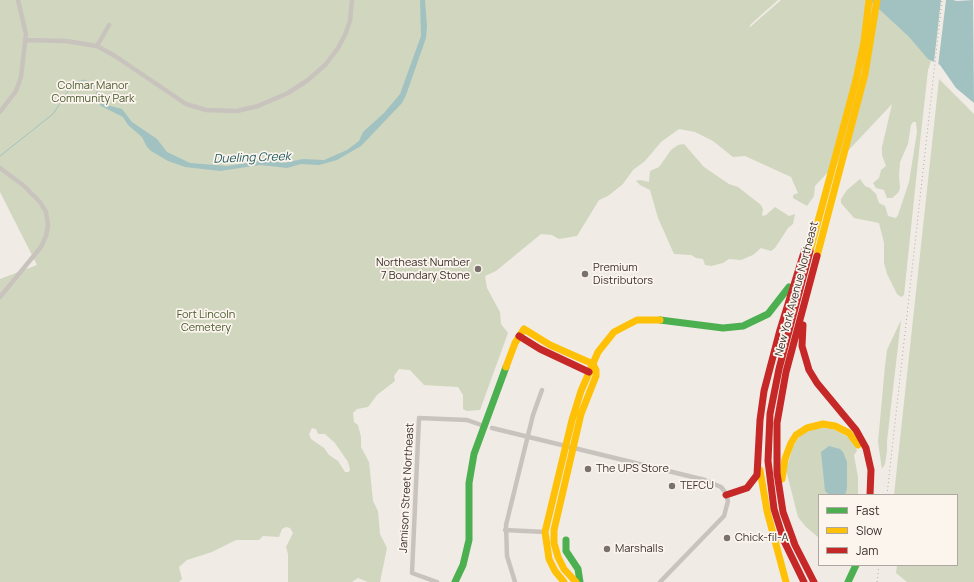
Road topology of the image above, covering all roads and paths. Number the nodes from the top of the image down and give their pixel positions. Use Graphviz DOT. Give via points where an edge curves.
graph roads {
  1 [pos="18,0"];
  2 [pos="352,0"];
  3 [pos="869,0"];
  4 [pos="877,0"];
  5 [pos="109,25"];
  6 [pos="26,40"];
  7 [pos="97,46"];
  8 [pos="0,112"];
  9 [pos="0,168"];
  10 [pos="823,204"];
  11 [pos="806,246"];
  12 [pos="816,260"];
  13 [pos="0,298"];
  14 [pos="519,336"];
  15 [pos="593,364"];
  16 [pos="589,372"];
  17 [pos="542,390"];
  18 [pos="484,426"];
  19 [pos="492,428"];
  20 [pos="528,437"];
  21 [pos="565,446"];
  22 [pos="574,448"];
  23 [pos="759,460"];
  24 [pos="865,494"];
  25 [pos="870,494"];
  26 [pos="726,495"];
  27 [pos="505,530"];
  28 [pos="545,532"];
  29 [pos="566,540"];
  30 [pos="795,545"];
  31 [pos="856,566"];
  32 [pos="861,566"];
  33 [pos="437,582"];
  34 [pos="455,582"];
  35 [pos="515,582"];
  36 [pos="564,582"];
  37 [pos="576,582"];
  38 [pos="580,582"];
  39 [pos="660,582"];
  40 [pos="786,582"];
  41 [pos="804,582"];
  42 [pos="814,582"];
  43 [pos="848,582"];
  44 [pos="854,582"];
  1 -- 6 [label="street" via="26,27"];
  2 -- 7 [label="street" via="350,21 345,35 326,64 288,93 258,106 237,111 206,110 186,104"];
  3 -- 10 [label="main road, New York Avenue Northeast" via="856,80"];
  4 -- 12 [label="main road, New York Avenue Northeast" via="863,84"];
  5 -- 7 [label="street"];
  6 -- 7 [label="street" via="66,41"];
  6 -- 8 [label="street" via="20,83"];
  9 -- 13 [label="street" via="23,184 40,202 46,212 48,225 41,247"];
  10 -- 11 [label="main road"];
  10 -- 41 [label="main road, New York Avenue Northeast" via="778,373 768,432 770,479 776,518 787,549"];
  11 -- 15 [label="main road" via="786,293 771,311 756,321 728,328 642,319 619,328 604,342"];
  11 -- 23 [label="main road" via="764,390"];
  12 -- 25 [label="main road" via="803,325 804,356 814,378 856,430 864,444 871,470"];
  12 -- 30 [label="main road, New York Avenue Northeast" via="784,382 777,423 778,484"];
  14 -- 15 [label="main road" via="524,329 550,345"];
  14 -- 16 [label="main road"];
  14 -- 18 [label="main road"];
  15 -- 16 [label="main road"];
  15 -- 22 [label="main road" via="596,376 584,405"];
  16 -- 21 [label="main road" via="576,405"];
  17 -- 20 [label="street"];
  18 -- 33 [label="street, Jamison Street Northeast" via="467,420 419,418 412,573"];
  18 -- 34 [label="main road" via="471,470 468,546"];
  19 -- 20 [label="street"];
  20 -- 21 [label="street"];
  20 -- 27 [label="street"];
  21 -- 22 [label="street"];
  21 -- 28 [label="main road"];
  22 -- 26 [label="street" via="710,481 719,486"];
  22 -- 37 [label="main road" via="556,520 554,539 560,561"];
  23 -- 26 [label="main road" via="757,475 751,484 745,489"];
  23 -- 40 [label="main road" via="765,505"];
  24 -- 30 [label="main road" via="864,460 852,436 827,424 812,426 800,432 788,448 782,474"];
  26 -- 39 [label="street" via="728,505 724,516"];
  27 -- 28 [label="street"];
  27 -- 35 [label="street" via="507,556"];
  28 -- 36 [label="main road" via="549,560"];
  29 -- 38 [label="main road" via="566,551 578,569"];
  30 -- 42 [label="main road, New York Avenue Northeast"];
  31 -- 43 [label="main road"];
  32 -- 44 [label="main road"];
}
